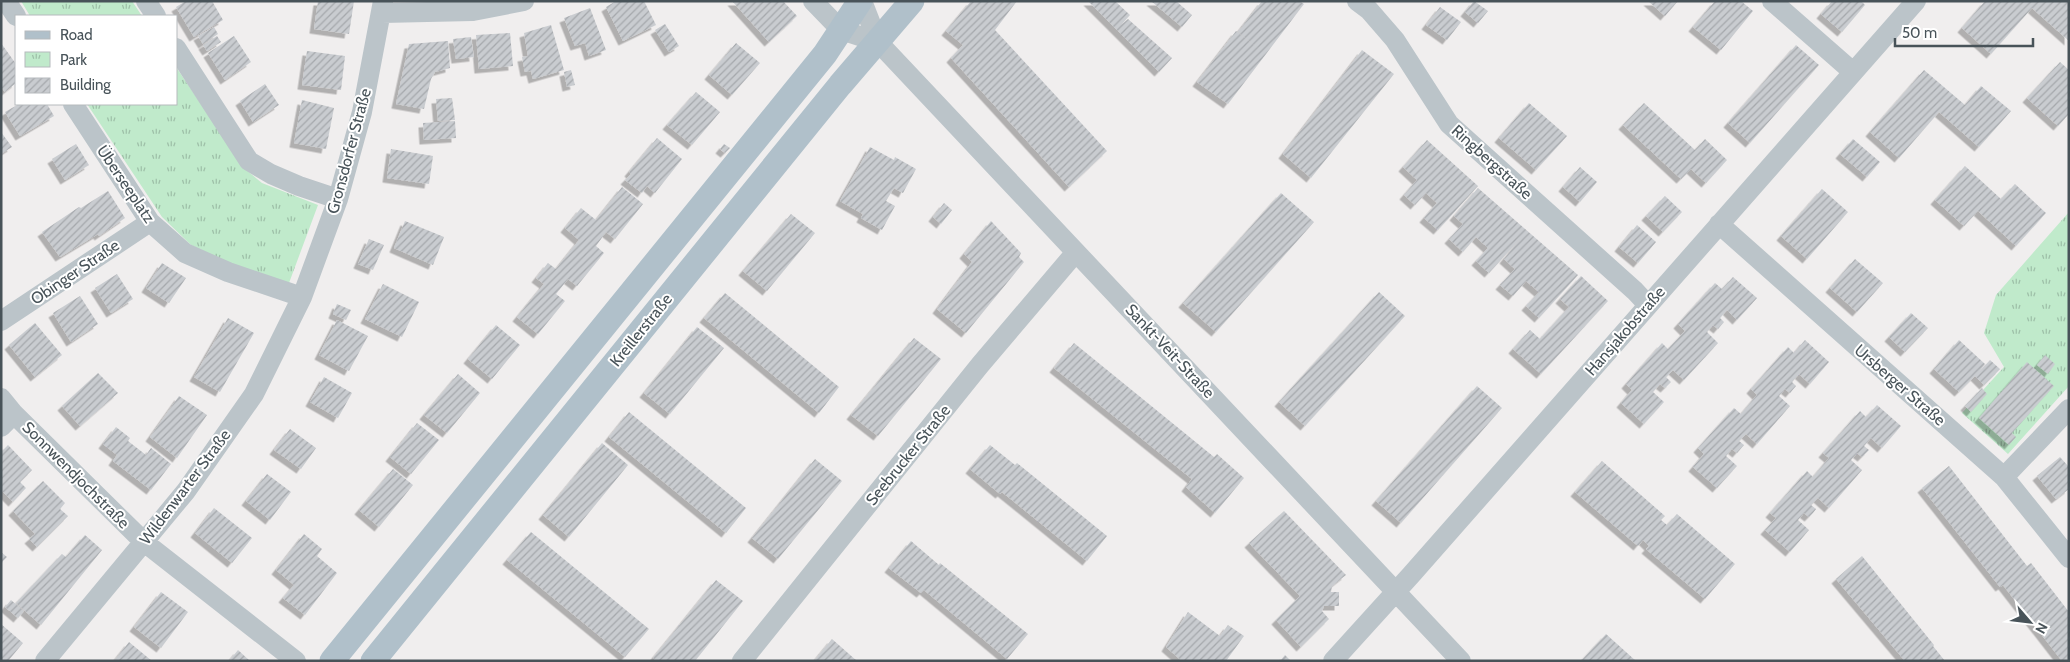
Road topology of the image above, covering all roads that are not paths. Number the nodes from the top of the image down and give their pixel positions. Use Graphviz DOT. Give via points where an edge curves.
graph roads {
  1 [pos="6,1"];
  2 [pos="146,1"];
  3 [pos="524,1"];
  4 [pos="813,1"];
  5 [pos="861,1"];
  6 [pos="912,1"];
  7 [pos="1358,1"];
  8 [pos="1772,1"];
  9 [pos="1916,1"];
  10 [pos="383,7"];
  11 [pos="15,15"];
  12 [pos="155,15"];
  13 [pos="841,30"];
  14 [pos="878,42"];
  15 [pos="178,51"];
  16 [pos="1853,72"];
  17 [pos="74,105"];
  18 [pos="338,199"];
  19 [pos="150,222"];
  20 [pos="1719,224"];
  21 [pos="1076,252"];
  22 [pos="302,297"];
  23 [pos="1648,305"];
  24 [pos="1,321"];
  25 [pos="1,398"];
  26 [pos="2069,409"];
  27 [pos="8,421"];
  28 [pos="2004,478"];
  29 [pos="144,542"];
  30 [pos="2069,558"];
  31 [pos="1396,591"];
  32 [pos="45,661"];
  33 [pos="296,661"];
  34 [pos="332,661"];
  35 [pos="373,661"];
  36 [pos="742,661"];
  37 [pos="1333,661"];
  38 [pos="1461,661"];
  1 -- 11 [label="street"];
  2 -- 12 [label="street"];
  3 -- 10 [label="street" via="473,11"];
  4 -- 13 [label="street, Sankt-Veit-Straße"];
  5 -- 13 [label="main road, Kreillerstraße"];
  5 -- 14 [label="street, Sankt-Veit-Straße"];
  6 -- 14 [label="main road, Kreillerstraße"];
  7 -- 23 [label="street, Ringbergstraße" via="1395,40 1449,124"];
  8 -- 16 [label="street"];
  9 -- 16 [label="street, Hansjakobstraße"];
  10 -- 18 [label="street, Gronsdorfer Straße" via="362,112"];
  13 -- 14 [label="street, Sankt-Veit-Straße"];
  13 -- 34 [label="main road, Kreillerstraße" via="813,70"];
  14 -- 21 [label="street, Sankt-Veit-Straße"];
  14 -- 35 [label="main road, Kreillerstraße"];
  15 -- 18 [label="street" via="249,161 299,186"];
  16 -- 20 [label="street, Hansjakobstraße"];
  17 -- 19 [label="street, Überseeplatz"];
  18 -- 22 [label="street, Gronsdorfer Straße"];
  19 -- 22 [label="street, Überseeplatz" via="185,253 228,272"];
  19 -- 24 [label="street, Obinger Straße"];
  20 -- 23 [label="street, Hansjakobstraße"];
  20 -- 28 [label="street, Ursberger Straße"];
  21 -- 31 [label="street, Sankt-Veit-Straße"];
  21 -- 36 [label="street, Seebrucker Straße" via="980,364"];
  22 -- 29 [label="street, Wildenwarter Straße" via="254,394 186,491"];
  23 -- 31 [label="street, Hansjakobstraße"];
  25 -- 27 [label="street, Sonnwendjochstraße"];
  26 -- 28 [label="street"];
  27 -- 29 [label="street, Sonnwendjochstraße"];
  28 -- 30 [label="street, Ursberger Straße"];
  29 -- 32 [label="street, Wildenwarter Straße"];
  29 -- 33 [label="street, Sonnwendjochstraße"];
  31 -- 37 [label="street, Hansjakobstraße"];
  31 -- 38 [label="street, Sankt-Veit-Straße"];
}
